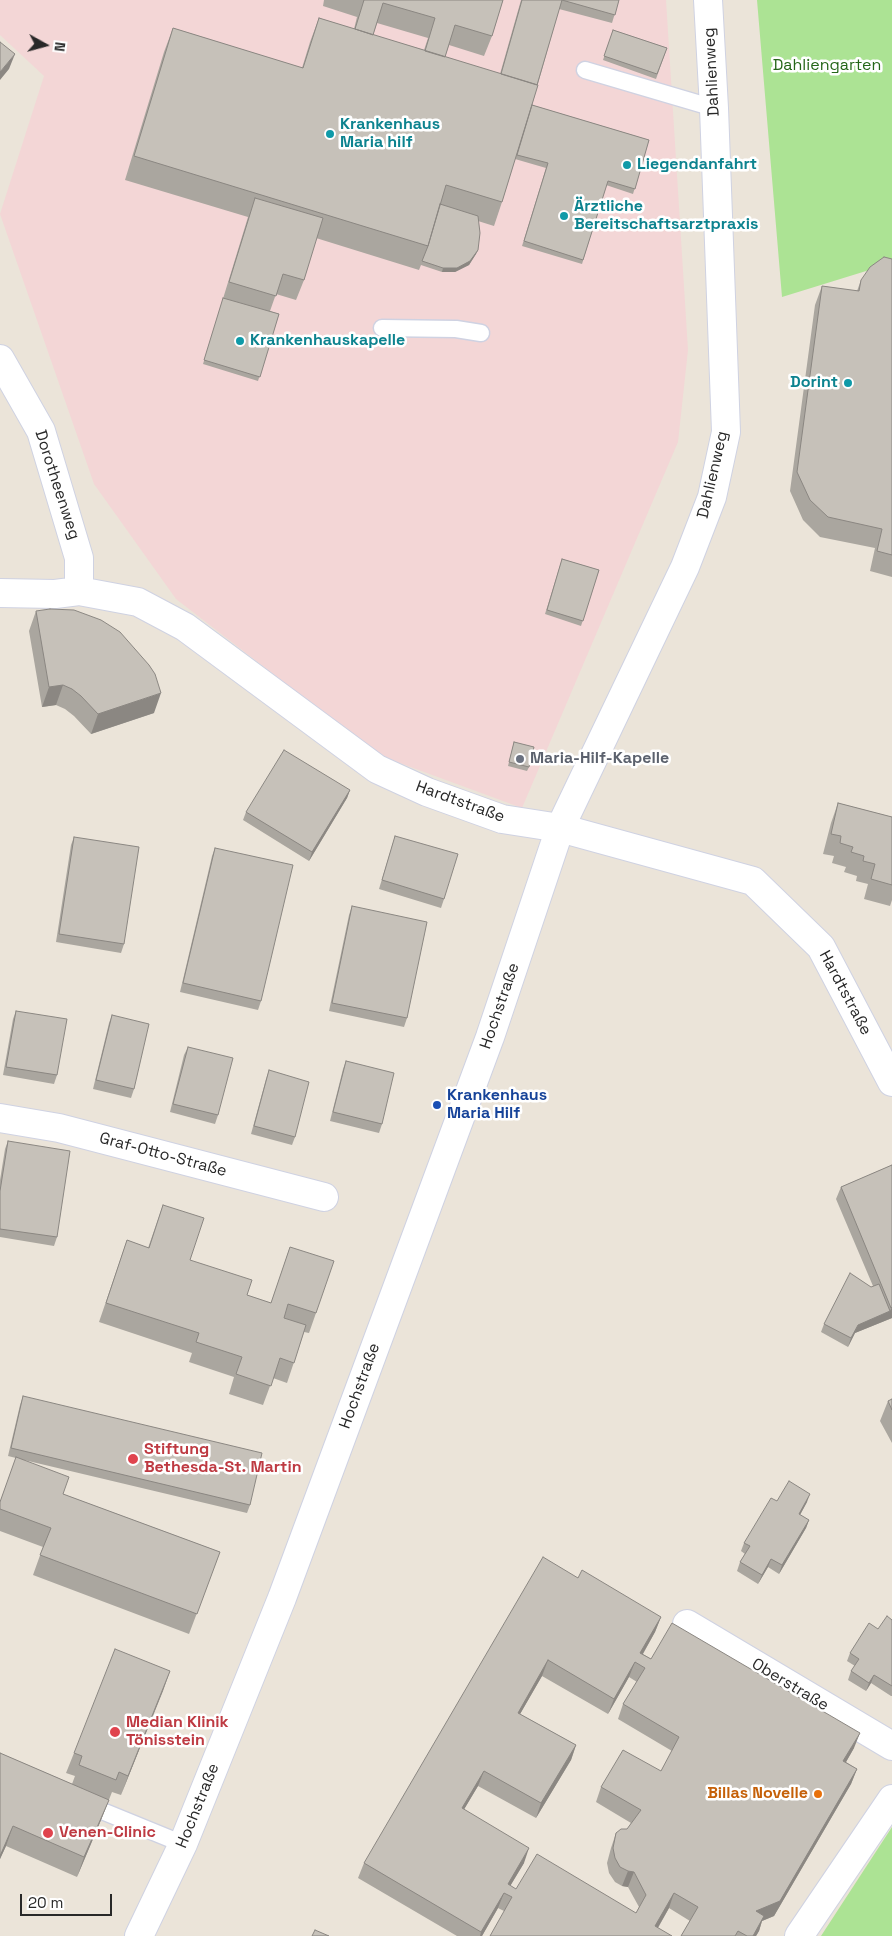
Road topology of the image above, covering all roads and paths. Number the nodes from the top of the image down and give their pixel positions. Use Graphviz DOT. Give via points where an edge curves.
graph roads {
  1 [pos="708,0"];
  2 [pos="585,70"];
  3 [pos="714,108"];
  4 [pos="382,328"];
  5 [pos="481,333"];
  6 [pos="0,358"];
  7 [pos="79,591"];
  8 [pos="0,593"];
  9 [pos="560,828"];
  10 [pos="892,1082"];
  11 [pos="0,1118"];
  12 [pos="324,1198"];
  13 [pos="687,1624"];
  14 [pos="892,1746"];
  15 [pos="892,1799"];
  16 [pos="73,1800"];
  17 [pos="183,1844"];
  18 [pos="139,1936"];
  19 [pos="799,1936"];
  1 -- 3 [label="street, Dahlienweg"];
  2 -- 3 [label="lane"];
  3 -- 9 [label="street, Dahlienweg" via="726,432 712,497 685,567"];
  4 -- 5 [label="lane" via="456,328"];
  6 -- 7 [label="street, Dorotheenweg" via="42,431 79,558"];
  7 -- 8 [label="street, Hardtstraße"];
  7 -- 9 [label="street, Hardtstraße" via="138,602 185,627 377,770 502,819"];
  9 -- 10 [label="street, Hardtstraße" via="753,881 821,947"];
  9 -- 17 [label="street, Hochstraße" via="490,1037 420,1228 282,1598"];
  11 -- 12 [label="street, Graf-Otto-Straße" via="59,1128"];
  13 -- 14 [label="street, Oberstraße"];
  15 -- 19 [label="street"];
  16 -- 17 [label="lane"];
  17 -- 18 [label="street, Hochstraße"];
}
